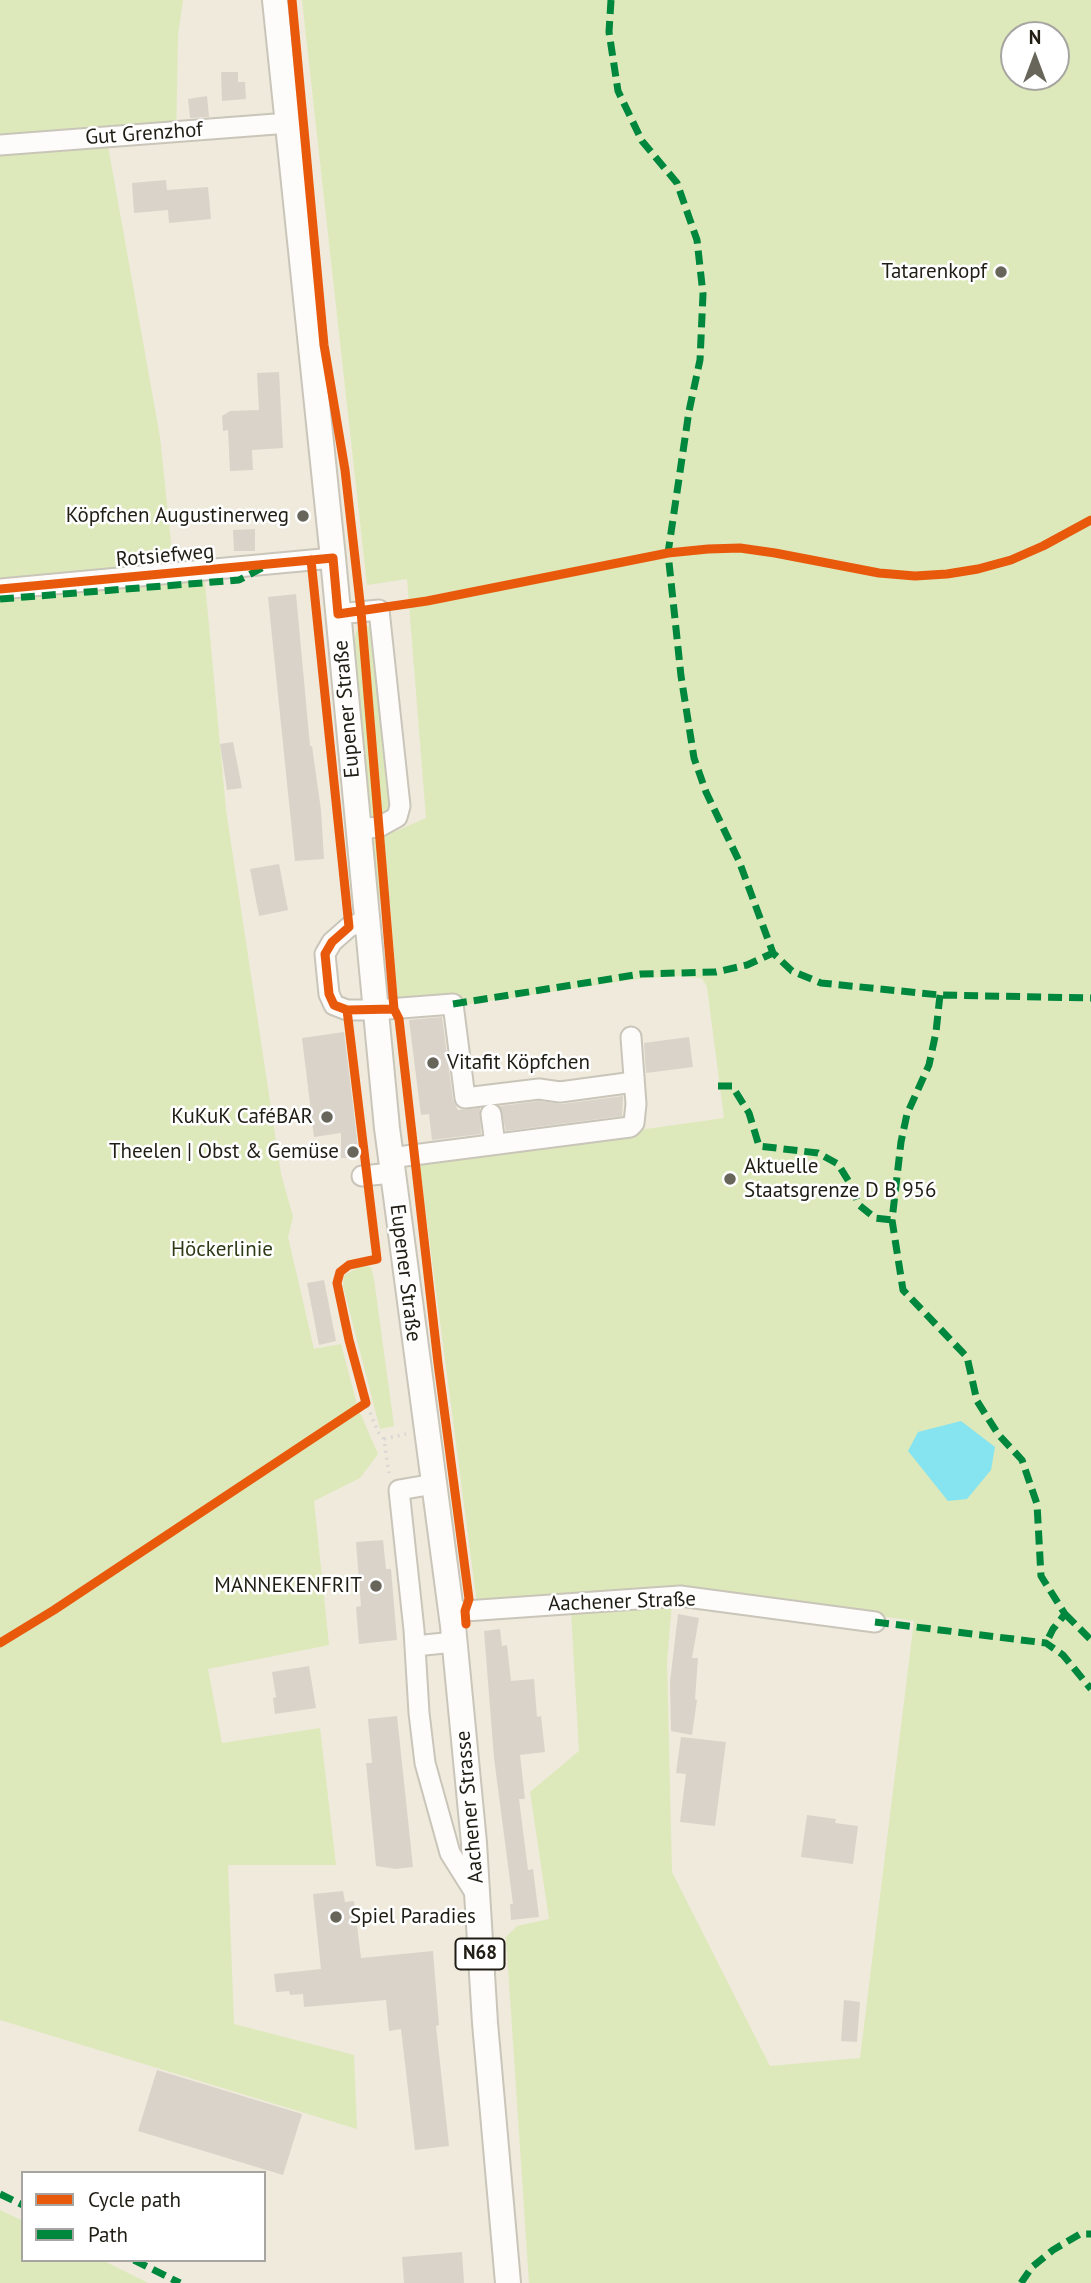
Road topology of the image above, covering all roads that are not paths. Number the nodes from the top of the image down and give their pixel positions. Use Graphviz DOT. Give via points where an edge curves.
graph roads {
  1 [pos="275,0"];
  2 [pos="289,123"];
  3 [pos="0,145"];
  4 [pos="333,558"];
  5 [pos="0,589"];
  6 [pos="338,614"];
  7 [pos="358,829"];
  8 [pos="366,920"];
  9 [pos="375,1010"];
  10 [pos="631,1037"];
  11 [pos="634,1082"];
  12 [pos="491,1114"];
  13 [pos="495,1144"];
  14 [pos="391,1165"];
  15 [pos="365,1176"];
  16 [pos="419,1375"];
  17 [pos="435,1484"];
  18 [pos="451,1612"];
  19 [pos="875,1622"];
  20 [pos="454,1642"];
  21 [pos="415,1646"];
  22 [pos="478,1897"];
  23 [pos="508,2283"];
  1 -- 2 [label="main road, Eupener Straße"];
  2 -- 3 [label="lane, Gut Grenzhof"];
  2 -- 4 [label="main road, Eupener Straße"];
  4 -- 5 [label="lane, Rotsiefweg"];
  4 -- 6 [label="main road, Eupener Straße"];
  6 -- 7 [label="main road, Eupener Straße"];
  6 -- 7 [label="lane" via="379,610 400,806 397,817 379,827"];
  7 -- 8 [label="main road, Eupener Straße"];
  8 -- 9 [label="main road, Eupener Straße"];
  8 -- 9 [label="lane" via="332,942 325,954 334,1004 347,1010"];
  9 -- 11 [label="lane" via="453,1004 465,1098"];
  9 -- 14 [label="main road, Eupener Straße"];
  10 -- 11 [label="lane"];
  11 -- 13 [label="lane" via="634,1123 630,1127"];
  12 -- 13 [label="lane"];
  13 -- 14 [label="lane"];
  14 -- 15 [label="lane"];
  14 -- 16 [label="main road, Eupener Straße"];
  16 -- 17 [label="main road, Aachener Strasse / N68"];
  17 -- 18 [label="main road, Aachener Strasse / N68"];
  17 -- 21 [label="lane" via="399,1490"];
  18 -- 19 [label="lane, Aachener Straße" via="680,1596"];
  18 -- 20 [label="main road, Aachener Strasse / N68"];
  20 -- 21 [label="lane"];
  20 -- 22 [label="main road, Aachener Strasse / N68"];
  21 -- 22 [label="lane" via="425,1763 450,1853"];
  22 -- 23 [label="main road, Aachener Strasse / N68"];
}
